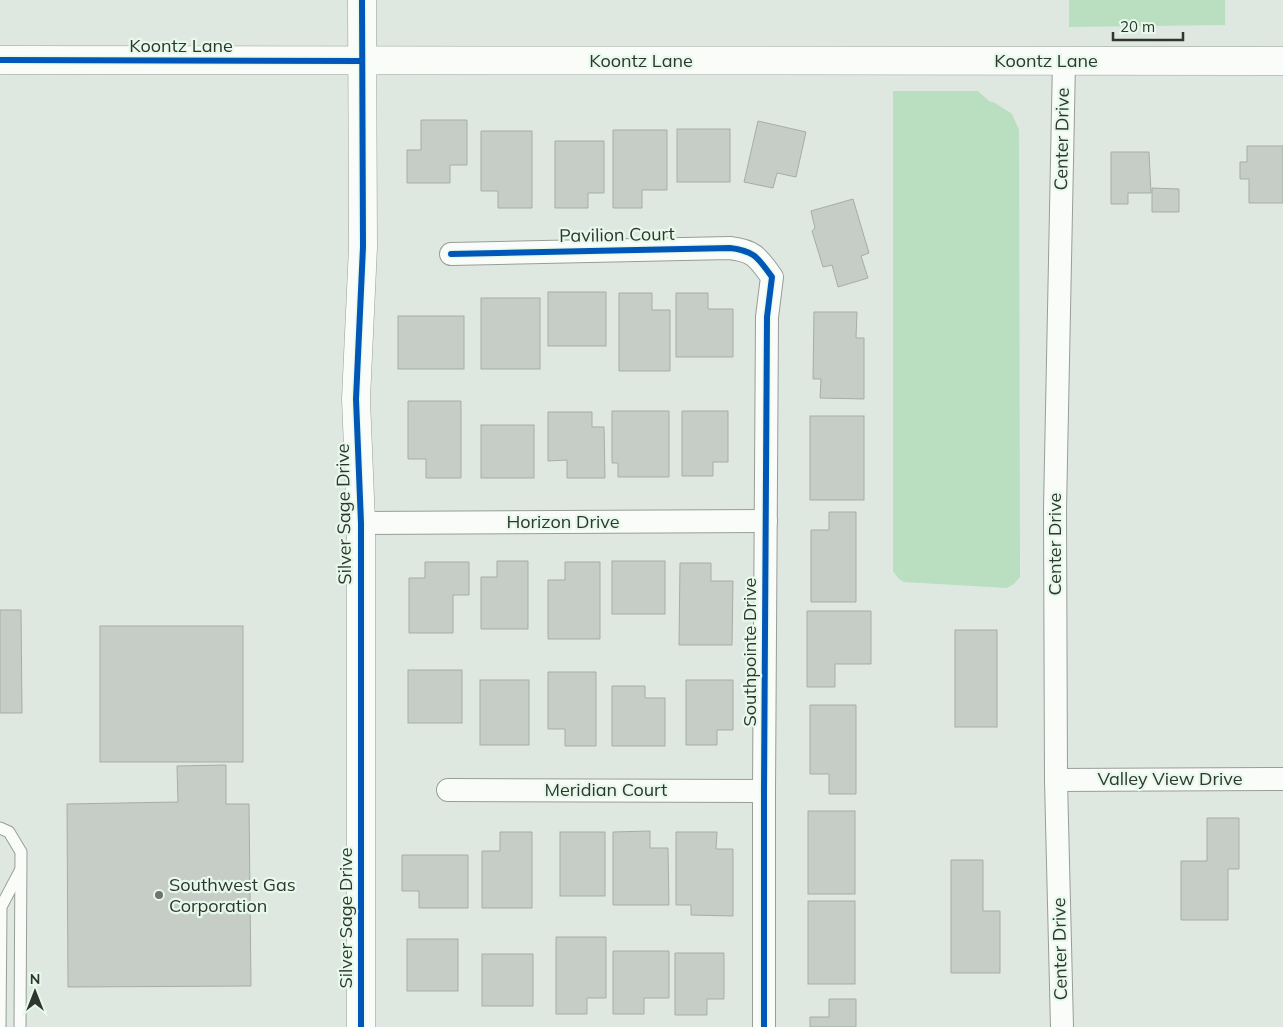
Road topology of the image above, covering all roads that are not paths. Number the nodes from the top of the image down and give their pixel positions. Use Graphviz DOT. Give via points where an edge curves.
graph roads {
  1 [pos="362,0"];
  2 [pos="0,60"];
  3 [pos="361,61"];
  4 [pos="1064,61"];
  5 [pos="1283,61"];
  6 [pos="451,254"];
  7 [pos="772,277"];
  8 [pos="766,521"];
  9 [pos="360,523"];
  10 [pos="1283,779"];
  11 [pos="1056,780"];
  12 [pos="448,790"];
  13 [pos="764,791"];
  14 [pos="0,828"];
  15 [pos="20,869"];
  16 [pos="0,1027"];
  17 [pos="20,1027"];
  18 [pos="360,1027"];
  19 [pos="764,1027"];
  20 [pos="1062,1027"];
  1 -- 3 [label="street, Silver Sage Drive"];
  2 -- 3 [label="street, Koontz Lane"];
  3 -- 4 [label="street, Koontz Lane"];
  3 -- 9 [label="street, Silver Sage Drive" via="363,247 356,399"];
  4 -- 5 [label="street, Koontz Lane"];
  4 -- 11 [label="street, Center Drive" via="1055,510"];
  6 -- 7 [label="street, Pavilion Court" via="730,248 746,250 760,260"];
  7 -- 8 [label="street, Southpointe Drive" via="767,317"];
  8 -- 9 [label="street, Horizon Drive"];
  8 -- 13 [label="street, Southpointe Drive"];
  9 -- 18 [label="street, Silver Sage Drive"];
  10 -- 11 [label="street, Valley View Drive"];
  11 -- 20 [label="street, Center Drive"];
  12 -- 13 [label="street, Meridian Court"];
  13 -- 19 [label="street, Southpointe Drive"];
  14 -- 15 [label="lane" via="9,832 21,852"];
  15 -- 16 [label="lane" via="1,907"];
  15 -- 17 [label="lane"];
}
